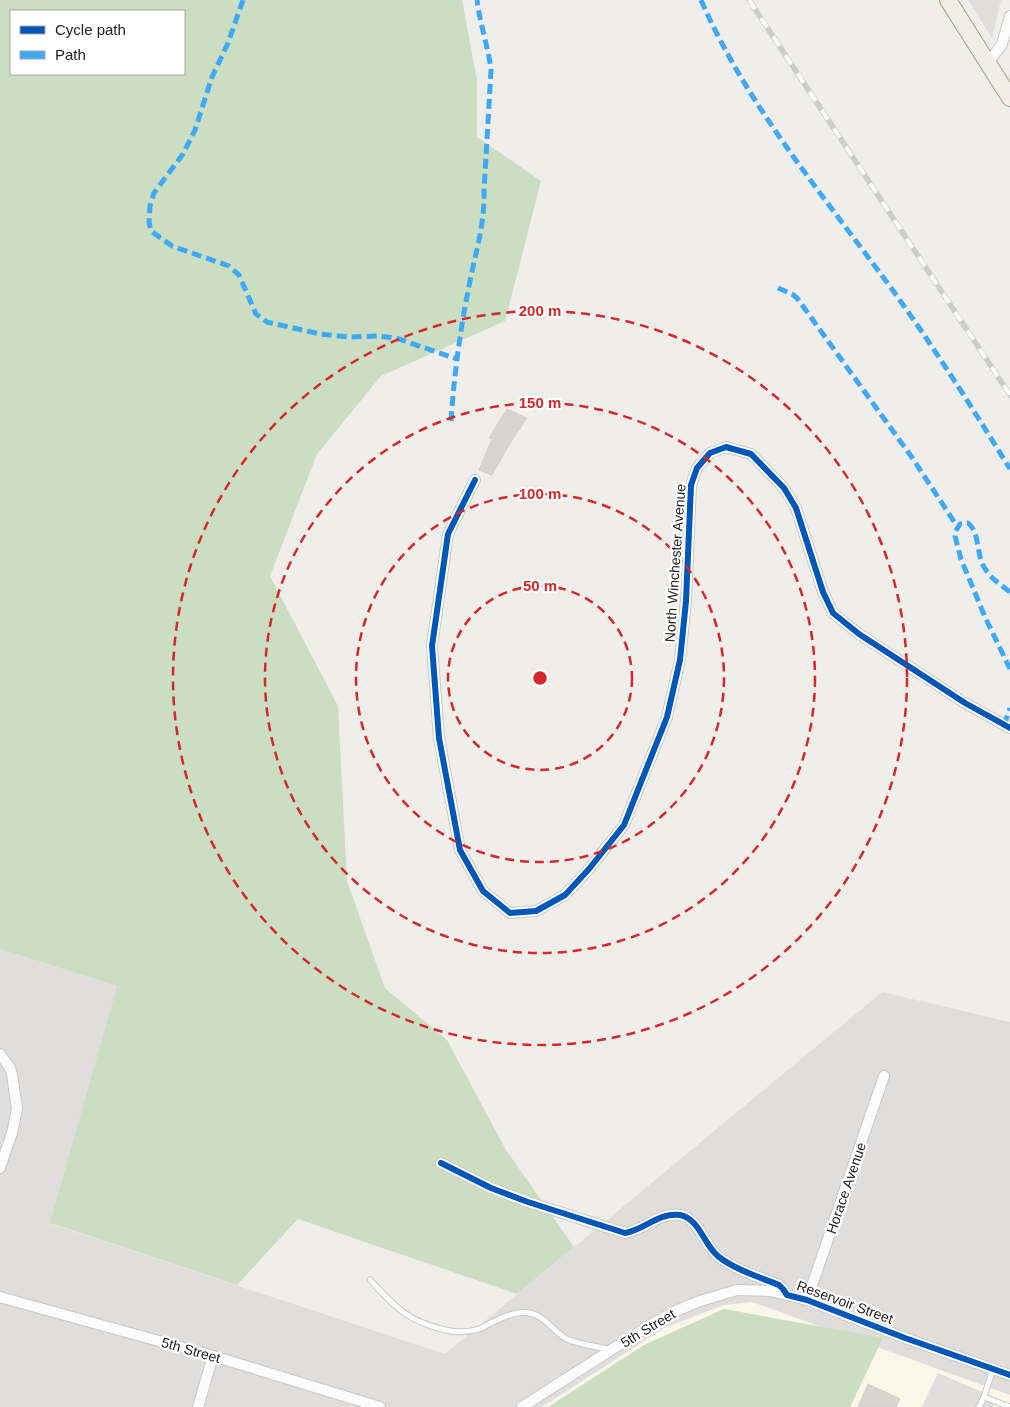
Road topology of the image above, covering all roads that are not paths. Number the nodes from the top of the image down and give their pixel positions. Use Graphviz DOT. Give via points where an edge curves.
graph roads {
  1 [pos="948,0"];
  2 [pos="1010,16"];
  3 [pos="988,63"];
  4 [pos="1010,98"];
  5 [pos="475,480"];
  6 [pos="1010,728"];
  7 [pos="0,1054"];
  8 [pos="884,1076"];
  9 [pos="441,1163"];
  10 [pos="0,1168"];
  11 [pos="370,1280"];
  12 [pos="787,1295"];
  13 [pos="0,1297"];
  14 [pos="807,1300"];
  15 [pos="612,1350"];
  16 [pos="213,1356"];
  17 [pos="993,1368"];
  18 [pos="1010,1375"];
  19 [pos="984,1397"];
  20 [pos="198,1407"];
  21 [pos="380,1407"];
  22 [pos="522,1407"];
  23 [pos="979,1407"];
  24 [pos="1010,1407"];
  1 -- 3 [label="main road"];
  2 -- 3 [label="street" via="1002,44"];
  3 -- 4 [label="main road"];
  5 -- 6 [label="street, North Winchester Avenue" via="448,534 432,646 439,738 460,850 482,891 510,913 536,911 565,895 624,825 667,717 680,660 691,485 697,468 710,453 726,447 751,454 784,488 796,508 833,613 859,634 957,698"];
  7 -- 10 [label="street" via="12,1074 17,1109"];
  8 -- 14 [label="street, Horace Avenue"];
  9 -- 12 [label="street, Reservoir Street" via="491,1188 625,1233 662,1218 679,1215 687,1218 718,1256 778,1285"];
  11 -- 15 [label="lane" via="397,1308 422,1324 448,1330 475,1330 523,1312 542,1318 572,1341"];
  12 -- 14 [label="street, Reservoir Street"];
  12 -- 15 [label="street, 5th Street" via="770,1290 745,1289 714,1296 678,1310"];
  13 -- 16 [label="street, 5th Street"];
  14 -- 17 [label="street, Reservoir Street"];
  15 -- 22 [label="street, 5th Street"];
  16 -- 20 [label="street"];
  16 -- 21 [label="street, 5th Street"];
  17 -- 18 [label="street, Reservoir Street"];
  17 -- 19 [label="lane"];
  19 -- 23 [label="lane"];
  19 -- 24 [label="lane"];
}
